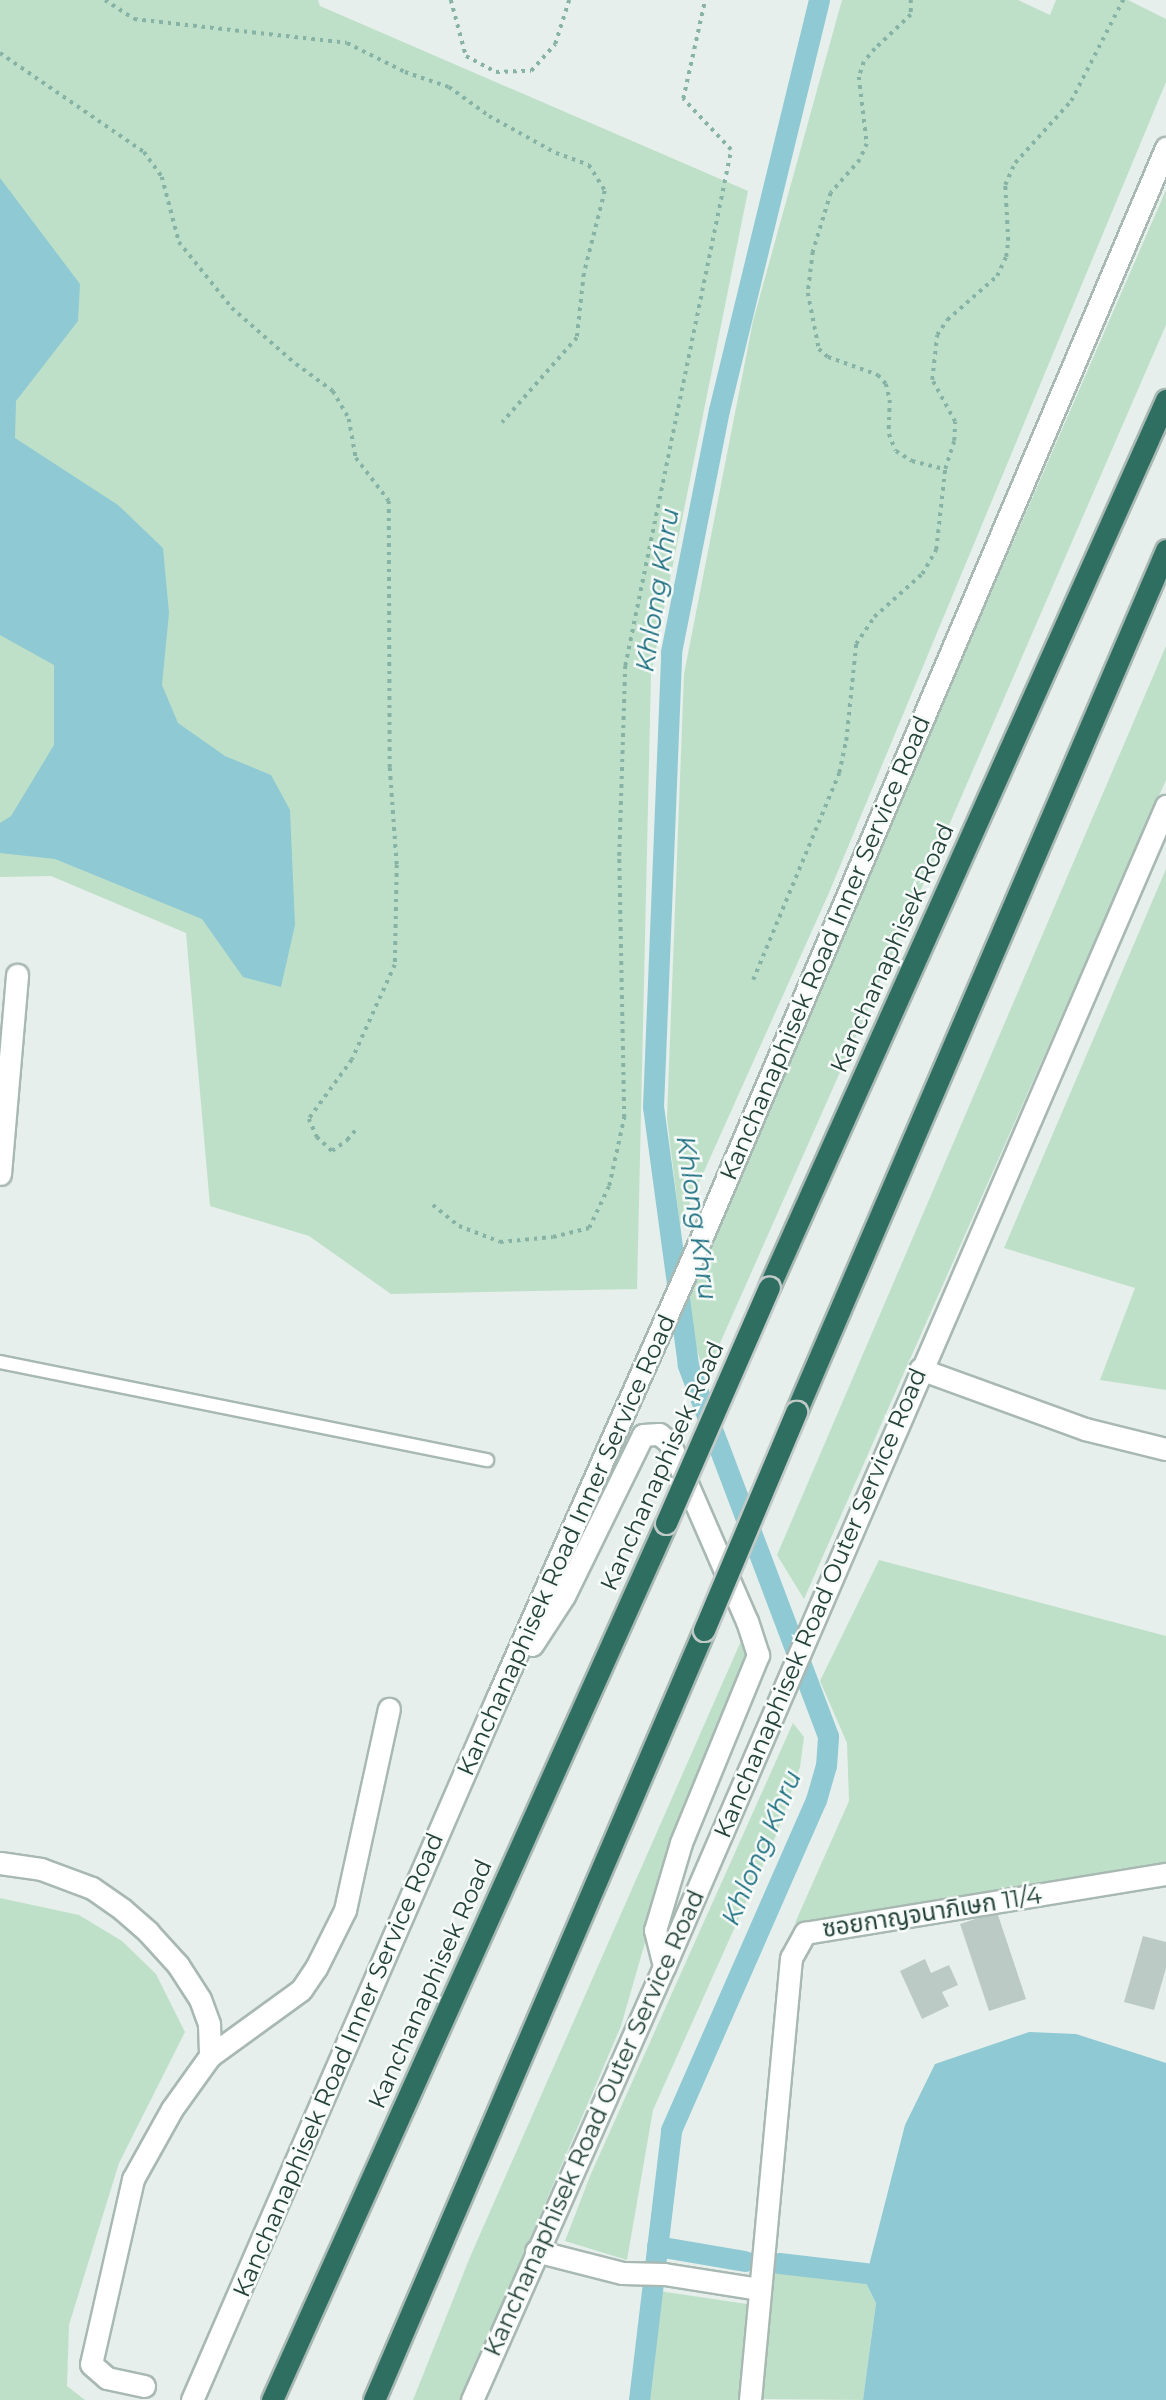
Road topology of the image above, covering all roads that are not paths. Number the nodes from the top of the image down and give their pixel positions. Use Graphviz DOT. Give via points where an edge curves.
graph roads {
  1 [pos="1166,148"];
  2 [pos="1166,400"];
  3 [pos="1166,550"];
  4 [pos="1166,806"];
  5 [pos="17,975"];
  6 [pos="3,1095"];
  7 [pos="0,1174"];
  8 [pos="0,1362"];
  9 [pos="920,1369"];
  10 [pos="1166,1449"];
  11 [pos="487,1460"];
  12 [pos="498,1696"];
  13 [pos="389,1709"];
  14 [pos="0,1863"];
  15 [pos="1166,1874"];
  16 [pos="664,1967"];
  17 [pos="210,2056"];
  18 [pos="536,2251"];
  19 [pos="760,2289"];
  20 [pos="144,2386"];
  21 [pos="192,2400"];
  22 [pos="272,2400"];
  23 [pos="374,2400"];
  24 [pos="472,2400"];
  25 [pos="750,2400"];
  1 -- 12 [label="main road, Kanchanaphisek Road Inner Service Road" via="707,1225"];
  2 -- 22 [label="highway, Kanchanaphisek Road, bridge"];
  3 -- 23 [label="highway, bridge"];
  4 -- 9 [label="main road, Kanchanaphisek Road Outer Service Road"];
  5 -- 6 [label="main road"];
  6 -- 7 [label="main road"];
  8 -- 11 [label="lane"];
  9 -- 10 [label="main road" via="1085,1429"];
  9 -- 16 [label="main road, Kanchanaphisek Road Outer Service Road"];
  12 -- 16 [label="main road" via="564,1596 643,1435 659,1434 669,1442 758,1655 681,1843 658,1918 655,1930"];
  12 -- 21 [label="main road, Kanchanaphisek Road Inner Service Road"];
  13 -- 17 [label="main road" via="345,1910 316,1968 301,1990"];
  14 -- 17 [label="main road" via="41,1869 92,1888 122,1909 178,1965 200,1999 209,2024"];
  15 -- 19 [label="main road, ซอยกาญจนาภิเษก 11/4" via="805,1933 791,1958"];
  16 -- 18 [label="main road, Kanchanaphisek Road Outer Service Road"];
  17 -- 20 [label="main road" via="172,2109 132,2179 91,2364 107,2378"];
  18 -- 19 [label="main road" via="622,2273 664,2274"];
  18 -- 24 [label="main road, Kanchanaphisek Road Outer Service Road"];
  19 -- 25 [label="main road, ซอยกาญจนาภิเษก 11/4"];
}
